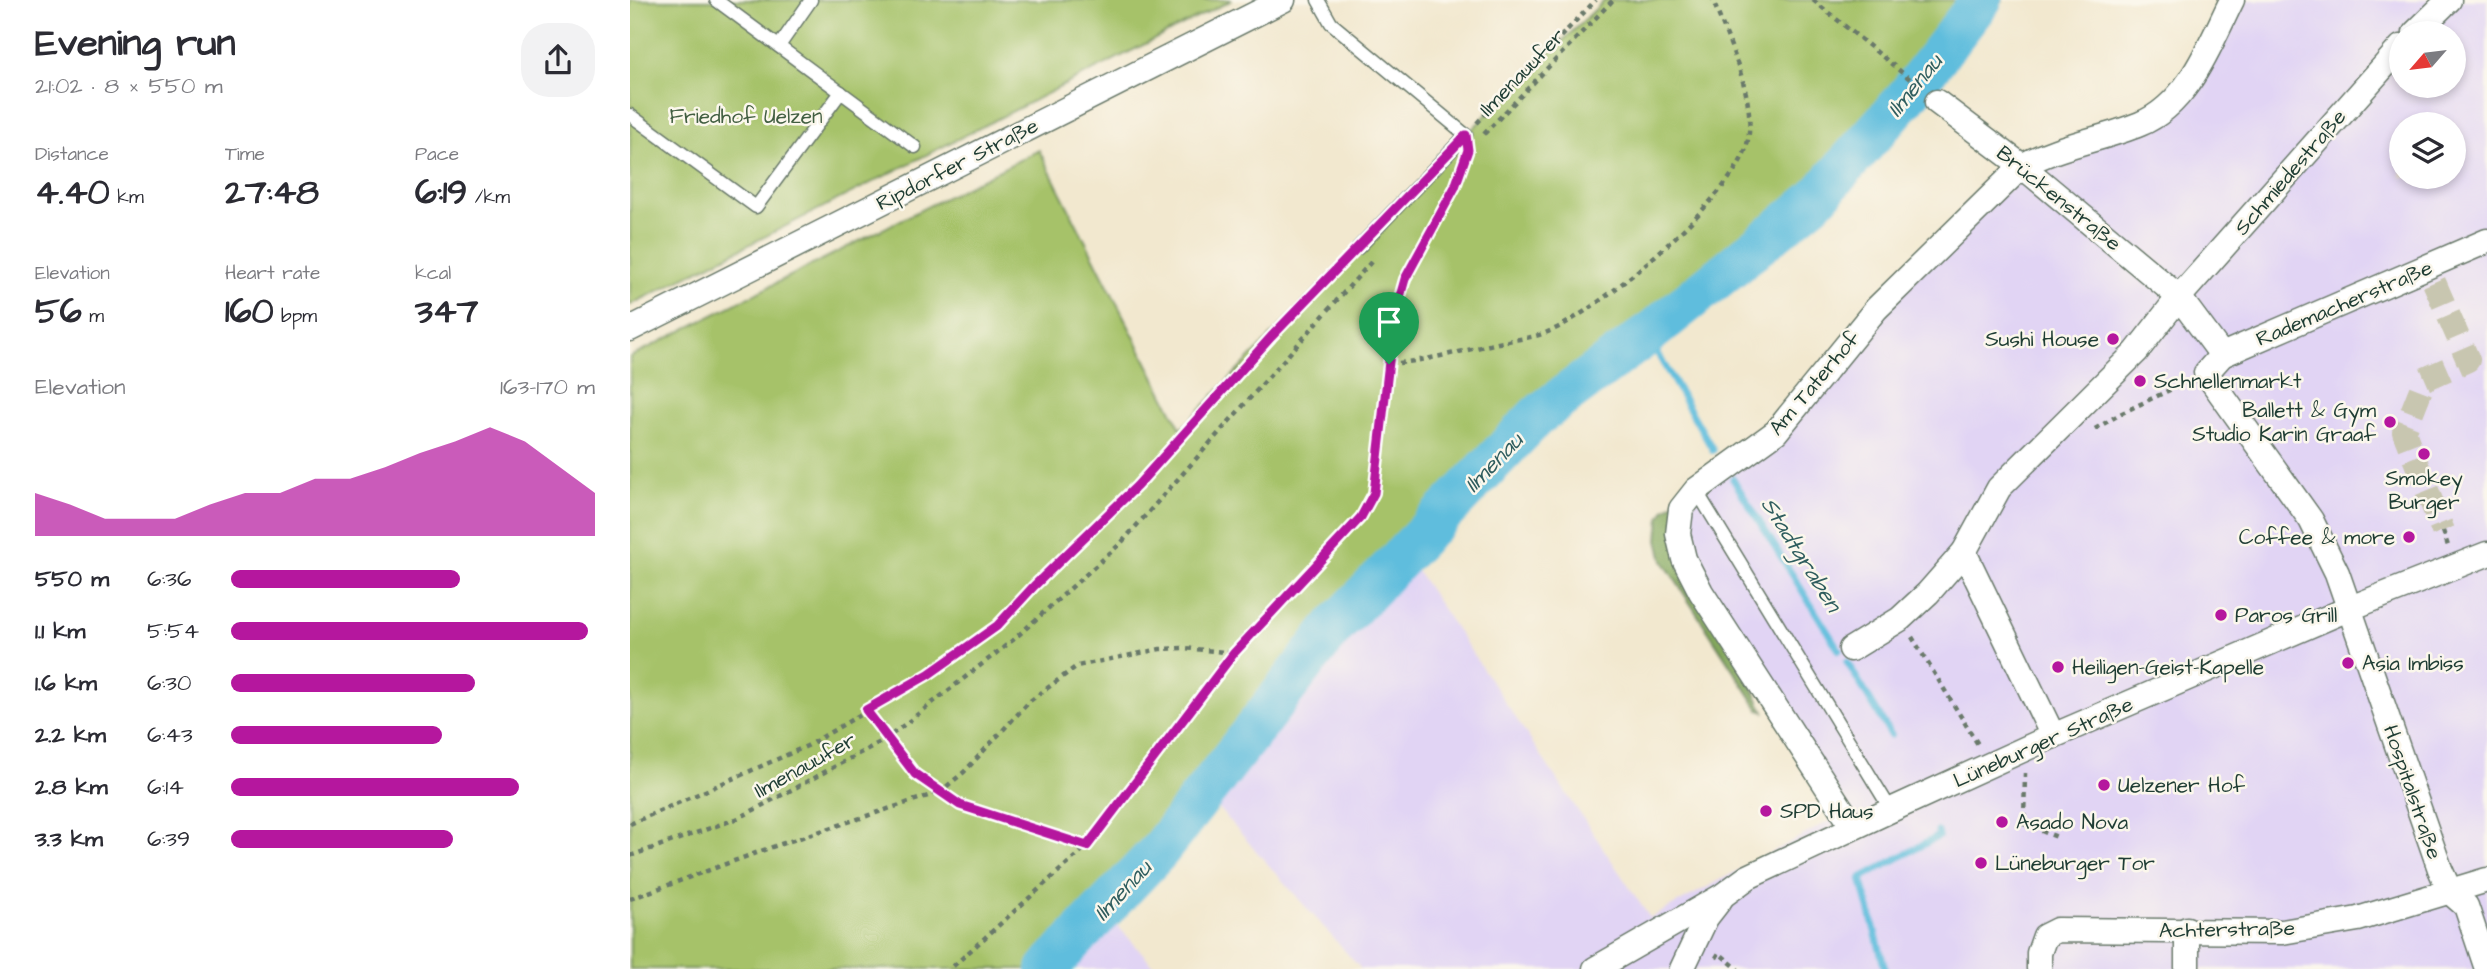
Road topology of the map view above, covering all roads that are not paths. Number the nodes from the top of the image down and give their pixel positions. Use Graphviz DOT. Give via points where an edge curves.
graph roads {
  1 [pos="716,0"];
  2 [pos="811,0"];
  3 [pos="1283,0"];
  4 [pos="1318,0"];
  5 [pos="2232,0"];
  6 [pos="2449,0"];
  7 [pos="2427,21"];
  8 [pos="779,46"];
  9 [pos="2389,61"];
  10 [pos="841,92"];
  11 [pos="1937,102"];
  12 [pos="630,115"];
  13 [pos="915,147"];
  14 [pos="2022,166"];
  15 [pos="2487,241"];
  16 [pos="1358,248"];
  17 [pos="2179,298"];
  18 [pos="630,329"];
  19 [pos="2214,364"];
  20 [pos="1696,490"];
  21 [pos="1964,552"];
  22 [pos="2487,554"];
  23 [pos="2348,609"];
  24 [pos="1851,649"];
  25 [pos="2053,736"];
  26 [pos="1891,810"];
  27 [pos="1853,827"];
  28 [pos="2487,880"];
  29 [pos="2450,892"];
  30 [pos="1722,896"];
  31 [pos="2187,929"];
  32 [pos="1600,967"];
  33 [pos="1682,969"];
  34 [pos="2039,969"];
  35 [pos="2187,969"];
  36 [pos="2487,969"];
  1 -- 8 [label="lane"];
  2 -- 8 [label="lane"];
  3 -- 18 [label="street, Ripdorfer Straße"];
  4 -- 16 [label="lane" via="1331,23 1466,135"];
  5 -- 14 [label="street, Am Taterhof" via="2201,62 2170,106 2141,124 2046,153"];
  6 -- 7 [label="street"];
  8 -- 10 [label="lane"];
  9 -- 17 [label="street, Schmiedestraße"];
  10 -- 12 [label="lane" via="756,206"];
  10 -- 13 [label="lane"];
  11 -- 14 [label="street, Brückenstraße"];
  14 -- 17 [label="street, Brückenstraße"];
  14 -- 20 [label="street, Am Taterhof" via="1876,309 1776,432"];
  15 -- 19 [label="street, Rademacherstraße"];
  17 -- 19 [label="street"];
  17 -- 21 [label="street" via="2136,352 1999,488"];
  19 -- 23 [label="street, Hospitalstraße" via="2311,520 2337,573"];
  20 -- 26 [label="lane"];
  20 -- 27 [label="street, Am Taterhof" via="1681,509 1678,534 1684,559"];
  21 -- 24 [label="street" via="1900,619"];
  21 -- 25 [label="street"];
  22 -- 23 [label="street, Lüneburger Straße"];
  23 -- 25 [label="street, Lüneburger Straße"];
  23 -- 29 [label="street, Hospitalstraße"];
  25 -- 26 [label="street, Lüneburger Straße"];
  26 -- 27 [label="street, Lüneburger Straße"];
  27 -- 30 [label="street, Lüneburger Straße" via="1748,877"];
  28 -- 29 [label="street, Achterstraße"];
  29 -- 31 [label="street, Achterstraße" via="2358,919 2282,932"];
  29 -- 36 [label="street, Hospitalstraße" via="2466,906"];
  30 -- 32 [label="street, Lüneburger Straße"];
  30 -- 33 [label="street, Lüneburger Straße"];
  31 -- 34 [label="street, Achterstraße" via="2057,930 2045,936"];
  31 -- 35 [label="street"];
}
